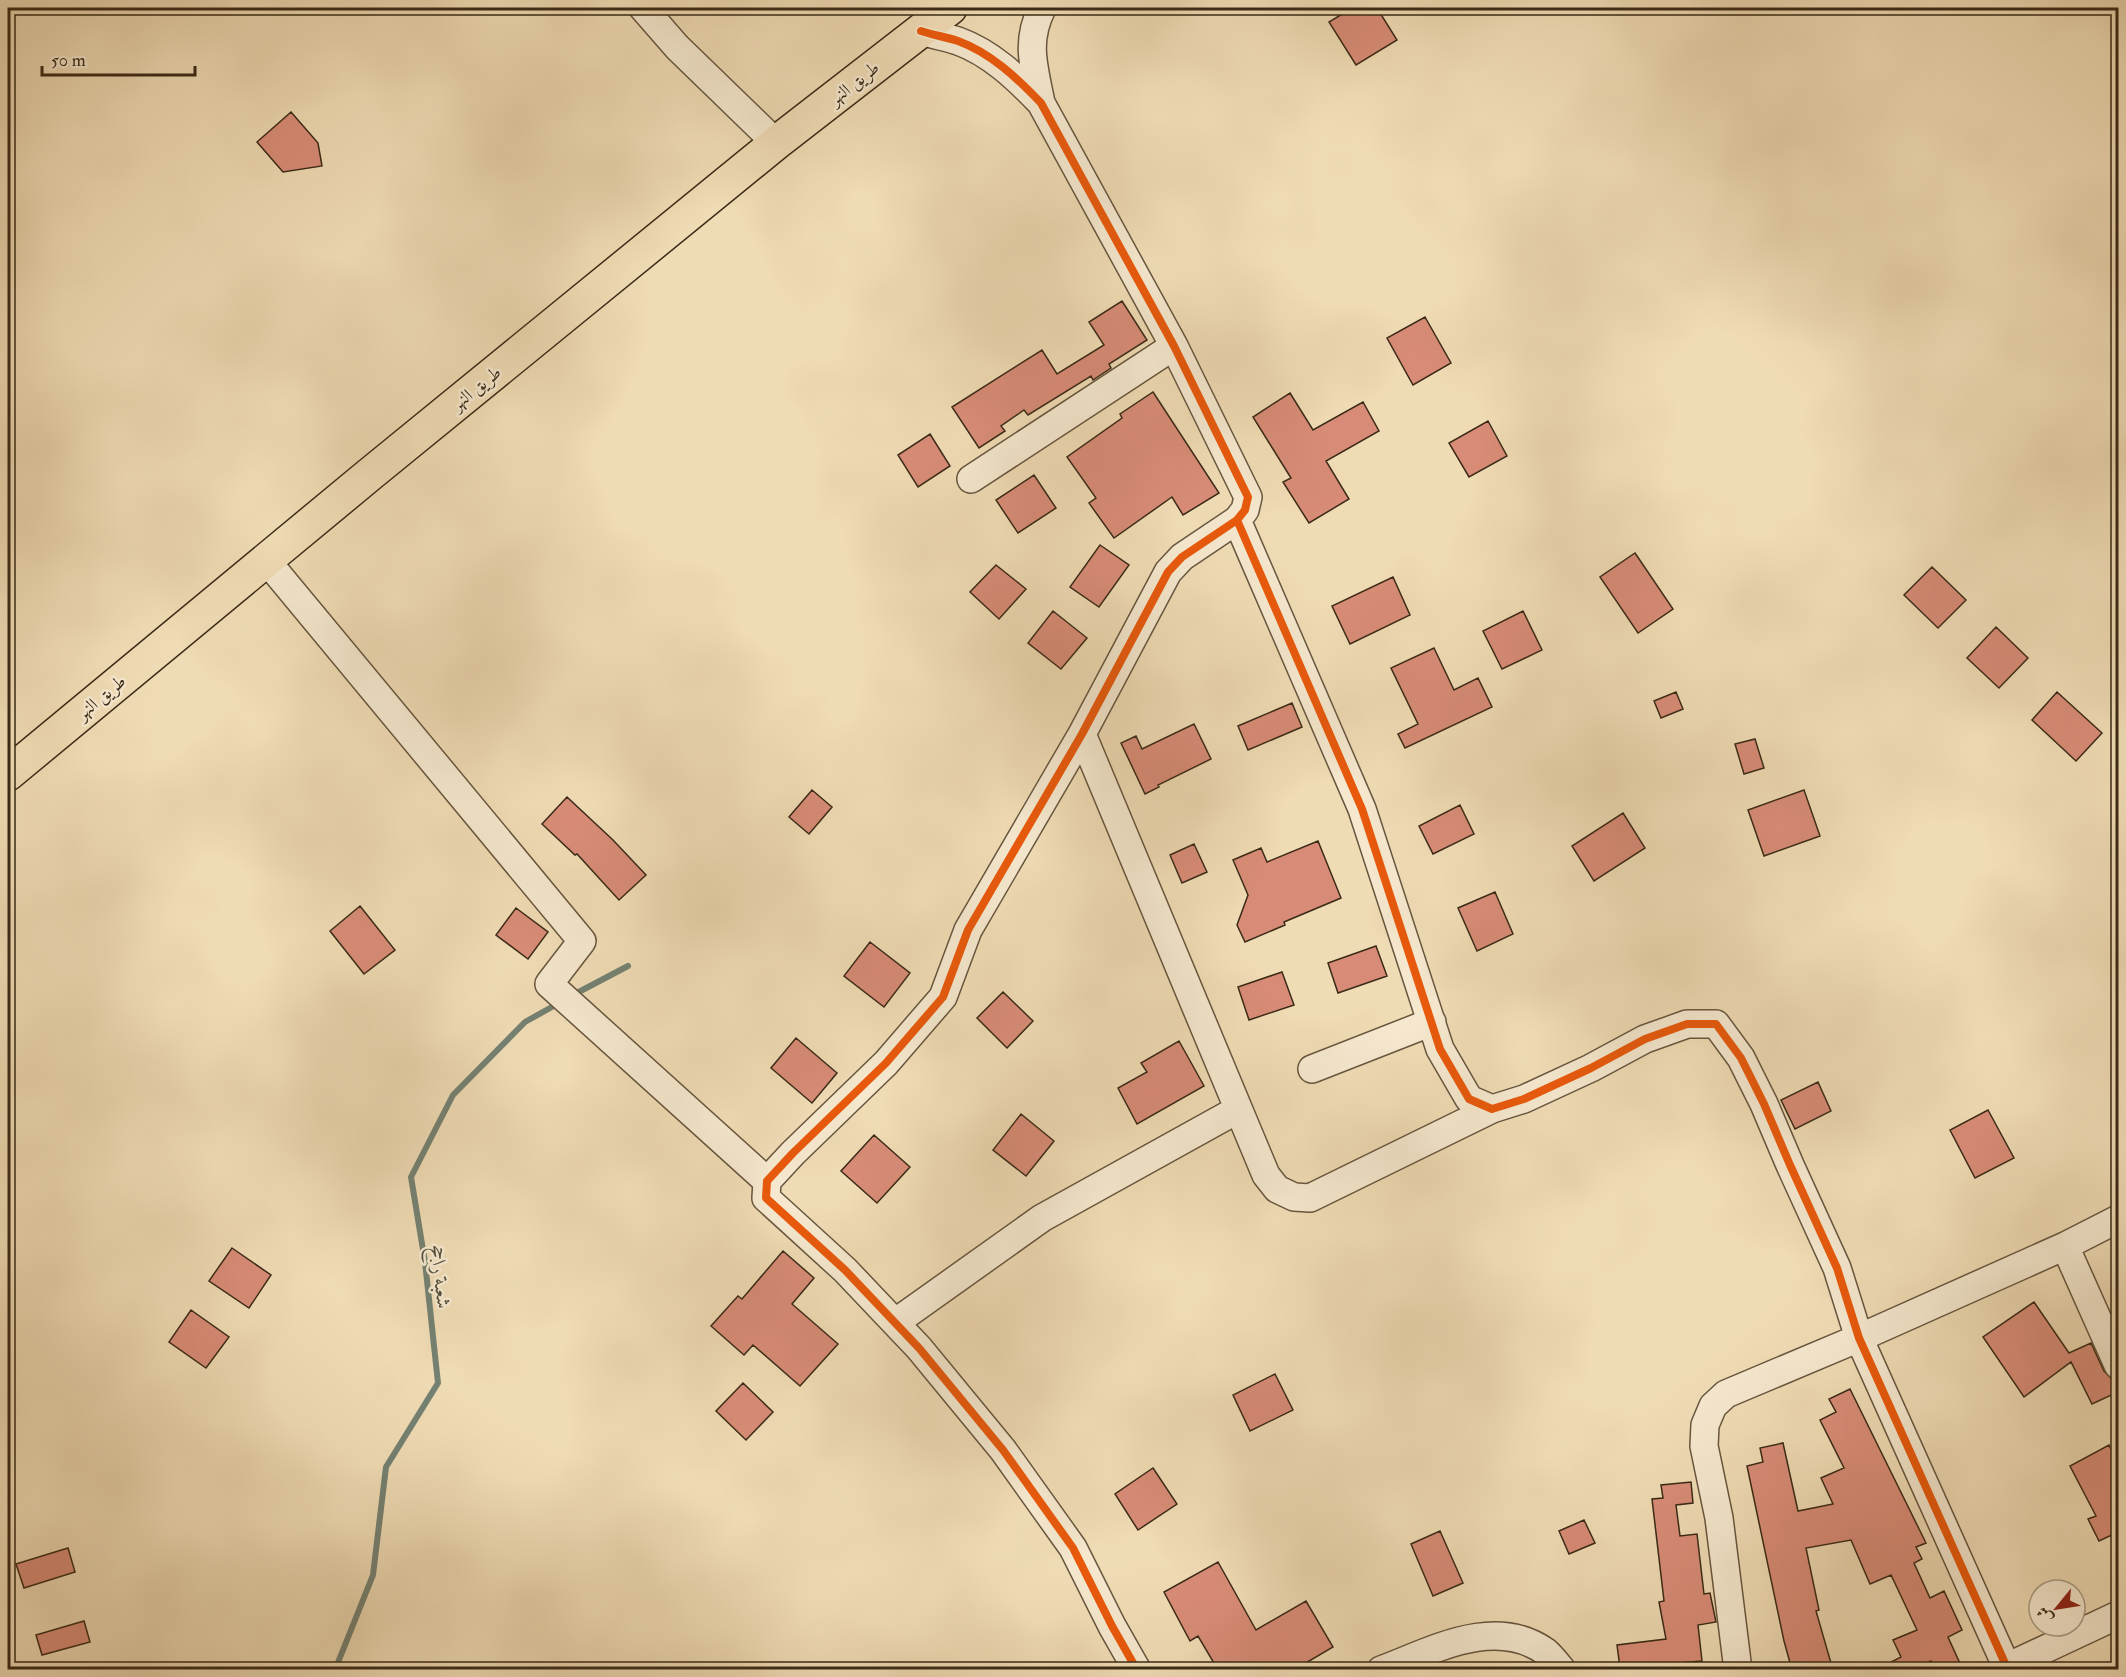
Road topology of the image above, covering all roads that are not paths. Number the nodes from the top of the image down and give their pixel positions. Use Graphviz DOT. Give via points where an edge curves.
graph roads {
  1 [pos="643,8"];
  2 [pos="950,8"];
  3 [pos="1042,8"];
  4 [pos="921,31"];
  5 [pos="1041,103"];
  6 [pos="776,143"];
  7 [pos="1174,346"];
  8 [pos="971,479"];
  9 [pos="1237,520"];
  10 [pos="266,560"];
  11 [pos="1082,734"];
  12 [pos="8,774"];
  13 [pos="1432,1022"];
  14 [pos="1312,1068"];
  15 [pos="1492,1109"];
  16 [pos="1238,1110"];
  17 [pos="767,1181"];
  18 [pos="2118,1219"];
  19 [pos="2065,1246"];
  20 [pos="903,1317"];
  21 [pos="1859,1338"];
  22 [pos="2118,1365"];
  23 [pos="2118,1615"];
  24 [pos="2008,1668"];
  25 [pos="1137,1670"];
  26 [pos="1381,1670"];
  27 [pos="1562,1670"];
  28 [pos="1738,1670"];
  1 -- 6 [label="street" via="677,47"];
  2 -- 4 [label="main road, طريق النهر"];
  3 -- 5 [label="street" via="1031,38"];
  4 -- 5 [label="street" via="959,42 986,56 1014,75"];
  4 -- 6 [label="main road, طريق النهر"];
  5 -- 7 [label="street"];
  6 -- 10 [label="main road, طريق النهر"];
  7 -- 8 [label="street"];
  7 -- 9 [label="street" via="1248,497"];
  9 -- 11 [label="street" via="1182,557 1168,572"];
  9 -- 13 [label="street" via="1362,809"];
  10 -- 12 [label="main road, طريق النهر"];
  10 -- 17 [label="street" via="582,941 549,984"];
  11 -- 16 [label="street"];
  11 -- 17 [label="street" via="968,930 943,998 886,1063"];
  13 -- 14 [label="street"];
  13 -- 15 [label="street" via="1440,1049 1469,1099"];
  15 -- 16 [label="street" via="1310,1198 1294,1197 1278,1189 1266,1175"];
  15 -- 21 [label="street" via="1535,1094 1645,1039 1687,1024 1716,1024 1741,1058 1764,1104 1837,1268"];
  16 -- 20 [label="street" via="1042,1218"];
  17 -- 25 [label="street" via="766,1198 845,1270 919,1348 1003,1450 1073,1548"];
  18 -- 19 [label="street"];
  19 -- 21 [label="street"];
  19 -- 22 [label="street"];
  21 -- 24 [label="street"];
  21 -- 28 [label="street" via="1726,1394 1713,1406 1705,1425 1704,1446 1719,1518"];
  23 -- 24 [label="street"];
  26 -- 27 [label="street" via="1478,1636 1524,1640 1547,1653"];
}
